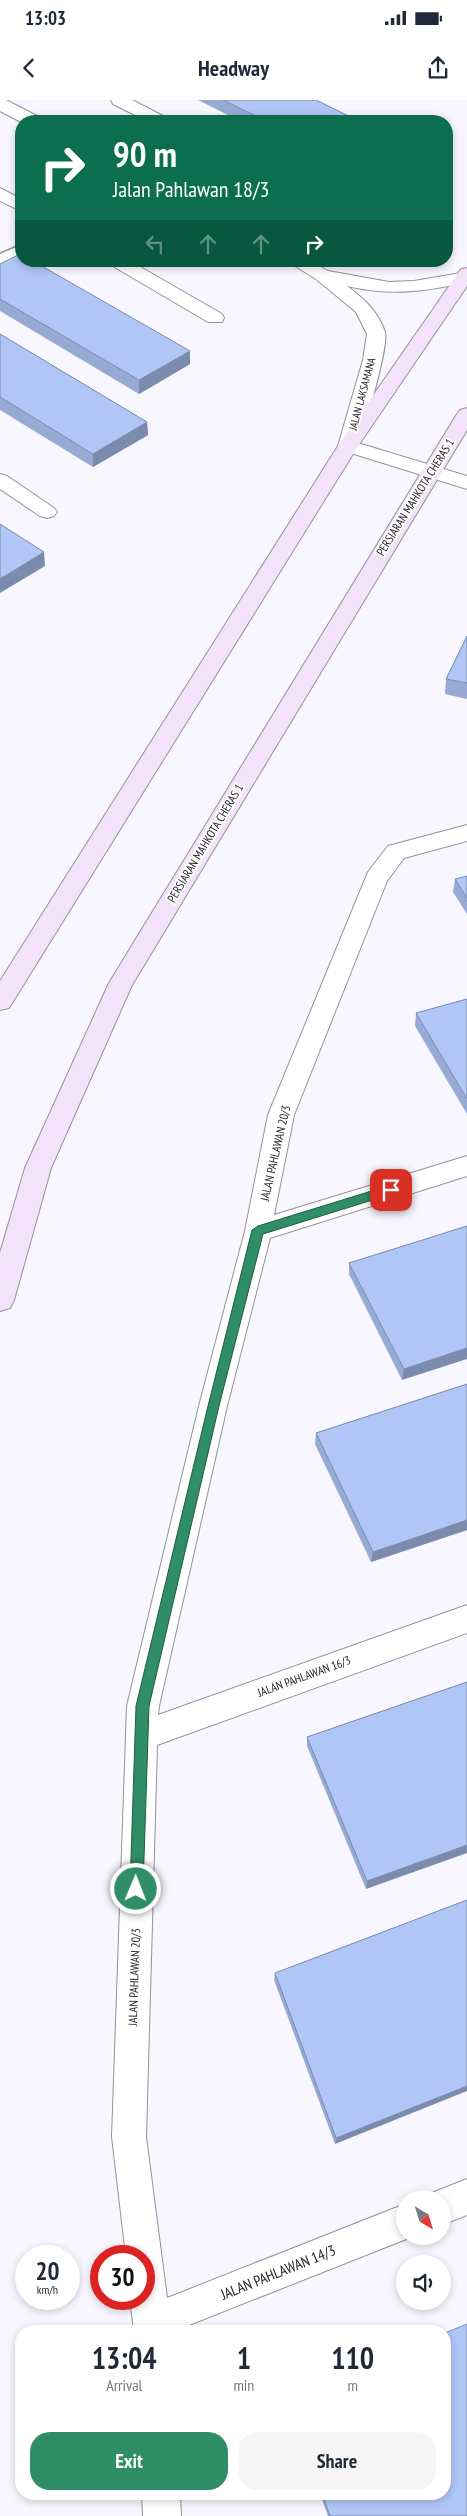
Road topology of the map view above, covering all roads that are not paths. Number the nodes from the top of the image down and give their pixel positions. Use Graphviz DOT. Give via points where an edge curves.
graph roads {
  1 [pos="119,100"];
  2 [pos="0,104"];
  3 [pos="21,115"];
  4 [pos="148,115"];
  5 [pos="0,194"];
  6 [pos="15,203"];
  7 [pos="15,253"];
  8 [pos="0,262"];
  9 [pos="128,267"];
  10 [pos="307,267"];
  11 [pos="322,275"];
  12 [pos="466,275"];
  13 [pos="216,318"];
  14 [pos="467,414"];
  15 [pos="348,446"];
  16 [pos="431,471"];
  17 [pos="0,480"];
  18 [pos="467,483"];
  19 [pos="47,512"];
  20 [pos="467,834"];
  21 [pos="0,1001"];
  22 [pos="467,1166"];
  23 [pos="258,1230"];
  24 [pos="0,1300"];
  25 [pos="467,1618"];
  26 [pos="141,1736"];
  27 [pos="467,2197"];
  28 [pos="451,2203"];
  29 [pos="396,2226"];
  30 [pos="142,2245"];
  31 [pos="150,2310"];
  32 [pos="152,2325"];
  33 [pos="154,2325"];
  34 [pos="161,2500"];
  35 [pos="162,2516"];
  1 -- 4 [label="street"];
  2 -- 3 [label="street"];
  5 -- 6 [label="street"];
  7 -- 8 [label="lane"];
  9 -- 13 [label="street"];
  10 -- 11 [label="street, JALAN LAKSAMANA"];
  11 -- 12 [label="street, JALAN LAKSAMANA" via="398,288 422,286"];
  11 -- 15 [label="street, JALAN LAKSAMANA" via="364,309 376,334 373,360"];
  12 -- 15 [label="main road"];
  14 -- 16 [label="main road, PERSIARAN MAHKOTA CHERAS 1"];
  15 -- 16 [label="street"];
  15 -- 21 [label="main road"];
  16 -- 18 [label="street"];
  16 -- 24 [label="main road, PERSIARAN MAHKOTA CHERAS 1" via="122,983 38,1168"];
  17 -- 19 [label="street"];
  20 -- 23 [label="street, JALAN PAHLAWAN 20/3" via="396,852 376,878 282,1115"];
  22 -- 23 [label="street"];
  23 -- 26 [label="street, JALAN PAHLAWAN 20/3" via="143,1706"];
  25 -- 26 [label="street, JALAN PAHLAWAN 16/3"];
  26 -- 30 [label="street, JALAN PAHLAWAN 20/3" via="129,2137"];
  27 -- 28 [label="street"];
  29 -- 33 [label="street, JALAN PAHLAWAN 14/3"];
  31 -- 32 [label="street, JALAN PAHLAWAN 20/3"];
  34 -- 35 [label="street"];
}
